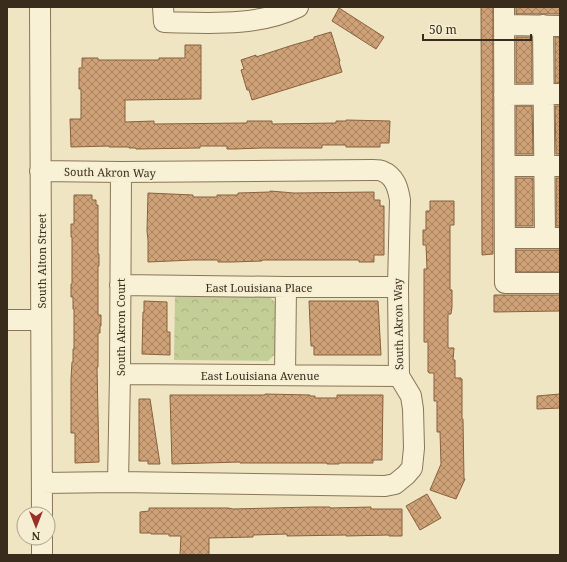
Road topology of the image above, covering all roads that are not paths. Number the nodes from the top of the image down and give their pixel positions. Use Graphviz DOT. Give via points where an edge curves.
graph roads {
  1 [pos="40,7"];
  2 [pos="163,7"];
  3 [pos="298,7"];
  4 [pos="504,16"];
  5 [pos="551,26"];
  6 [pos="504,95"];
  7 [pos="552,95"];
  8 [pos="505,166"];
  9 [pos="552,166"];
  10 [pos="40,171"];
  11 [pos="121,172"];
  12 [pos="505,238"];
  13 [pos="553,238"];
  14 [pos="560,283"];
  15 [pos="120,285"];
  16 [pos="286,287"];
  17 [pos="398,287"];
  18 [pos="7,320"];
  19 [pos="41,320"];
  20 [pos="120,374"];
  21 [pos="286,375"];
  22 [pos="399,376"];
  23 [pos="118,482"];
  24 [pos="42,483"];
  25 [pos="42,506"];
  1 -- 10 [label="street, South Alton Street"];
  2 -- 3 [label="street" via="164,22 210,23 258,19"];
  4 -- 5 [label="street"];
  4 -- 6 [label="street"];
  5 -- 7 [label="street"];
  6 -- 7 [label="street"];
  6 -- 8 [label="street"];
  7 -- 9 [label="street"];
  8 -- 9 [label="street"];
  8 -- 12 [label="street"];
  9 -- 13 [label="street"];
  10 -- 11 [label="street, South Akron Way"];
  10 -- 19 [label="street, South Alton Street"];
  11 -- 15 [label="street, South Akron Court"];
  11 -- 17 [label="street, South Akron Way" via="382,171 394,181 400,200"];
  12 -- 13 [label="street"];
  12 -- 14 [label="street" via="505,283"];
  15 -- 16 [label="street, East Louisiana Place"];
  15 -- 20 [label="street, South Akron Court"];
  16 -- 17 [label="street, East Louisiana Place"];
  16 -- 21 [label="street"];
  17 -- 22 [label="street, South Akron Way"];
  18 -- 19 [label="street"];
  19 -- 24 [label="street, South Alton Street"];
  20 -- 21 [label="street, East Louisiana Avenue"];
  20 -- 23 [label="street, South Akron Court"];
  21 -- 22 [label="street, East Louisiana Avenue"];
  22 -- 23 [label="street, South Akron Way" via="411,396 414,448 412,468 395,484 385,486"];
  23 -- 24 [label="street, South Akron Way"];
  24 -- 25 [label="street, South Alton Street"];
}
